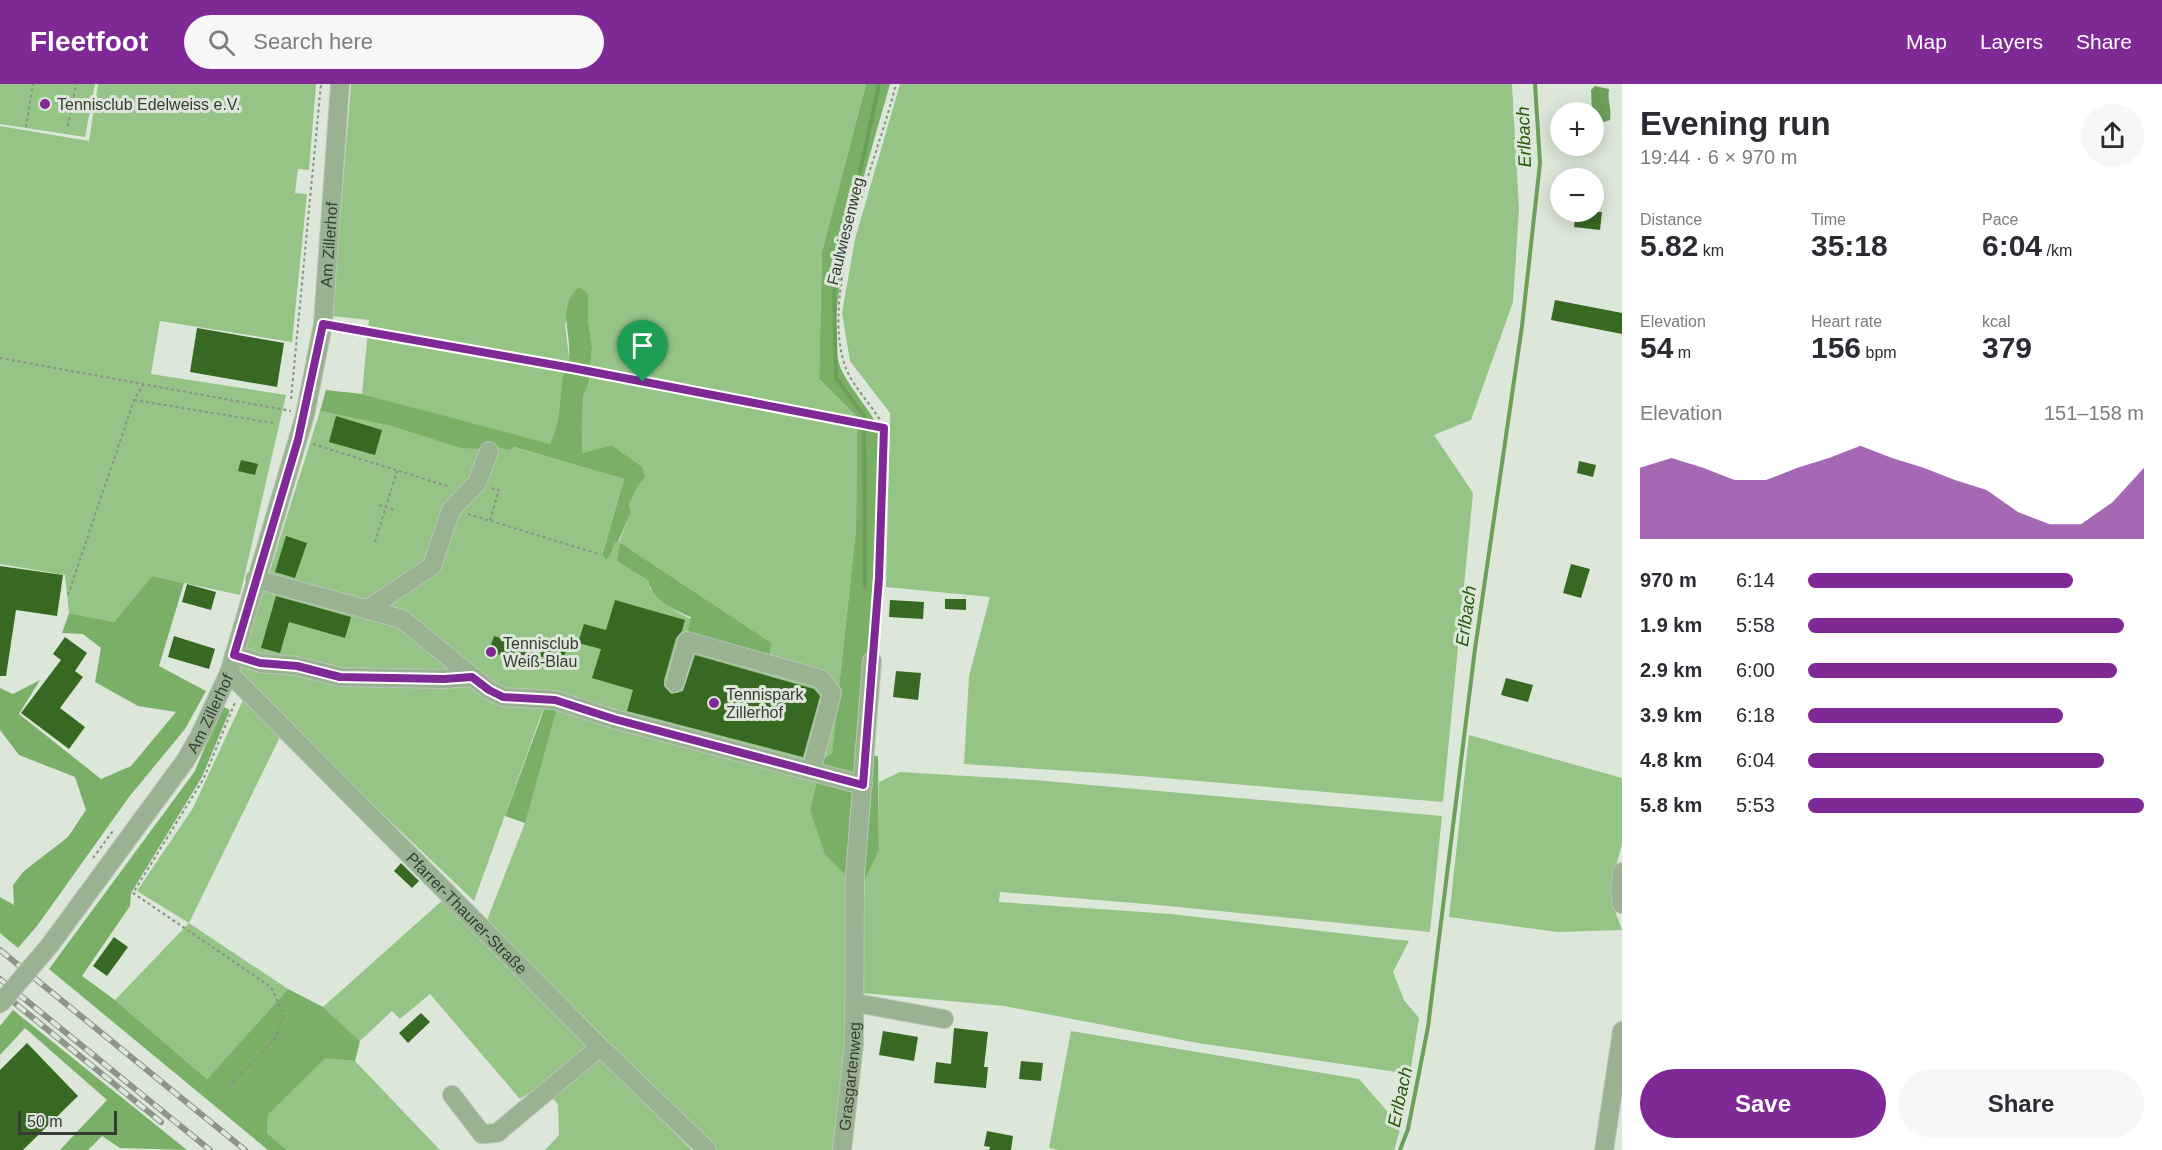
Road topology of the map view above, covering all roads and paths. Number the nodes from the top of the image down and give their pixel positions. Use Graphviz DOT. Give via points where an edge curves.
graph roads {
  1 [pos="33,84"];
  2 [pos="76,84"];
  3 [pos="321,84"];
  4 [pos="340,84"];
  5 [pos="896,84"];
  6 [pos="68,126"];
  7 [pos="26,127"];
  8 [pos="323,324"];
  9 [pos="0,358"];
  10 [pos="143,385"];
  11 [pos="134,400"];
  12 [pos="274,423"];
  13 [pos="884,428"];
  14 [pos="489,451"];
  15 [pos="397,471"];
  16 [pos="477,483"];
  17 [pos="379,505"];
  18 [pos="386,507"];
  19 [pos="394,510"];
  20 [pos="489,522"];
  21 [pos="375,542"];
  22 [pos="255,579"];
  23 [pos="68,595"];
  24 [pos="368,609"];
  25 [pos="234,655"];
  26 [pos="872,662"];
  27 [pos="229,673"];
  28 [pos="472,677"];
  29 [pos="675,683"];
  30 [pos="242,687"];
  31 [pos="811,771"];
  32 [pos="863,785"];
  33 [pos="1622,872"];
  34 [pos="1622,904"];
  35 [pos="0,1004"];
  36 [pos="856,1004"];
  37 [pos="944,1019"];
  38 [pos="1622,1031"];
  39 [pos="600,1047"];
  40 [pos="228,1086"];
  41 [pos="452,1095"];
  42 [pos="707,1150"];
  43 [pos="842,1150"];
  44 [pos="1604,1150"];
  1 -- 7 [label="path"];
  2 -- 6 [label="path"];
  3 -- 10 [label="path, Am Zillerhof" via="290,411"];
  4 -- 8 [label="street, Am Zillerhof"];
  5 -- 13 [label="path, Faulwiesenweg" via="853,231 843,275 840,314 846,369"];
  8 -- 13 [label="path"];
  8 -- 22 [label="street, Am Zillerhof" via="301,431"];
  9 -- 10 [label="path"];
  10 -- 11 [label="path"];
  11 -- 12 [label="path"];
  11 -- 23 [label="path"];
  13 -- 26 [label="path"];
  14 -- 16 [label="street"];
  15 -- 18 [label="path"];
  16 -- 20 [label="path" via="499,490"];
  16 -- 24 [label="street" via="451,510 432,566"];
  17 -- 18 [label="path"];
  18 -- 19 [label="path"];
  18 -- 21 [label="path"];
  22 -- 24 [label="street"];
  22 -- 25 [label="street, Am Zillerhof"];
  24 -- 28 [label="street" via="402,619"];
  25 -- 27 [label="street, Am Zillerhof"];
  25 -- 28 [label="street" via="340,677"];
  26 -- 32 [label="street, Grasgartenweg"];
  27 -- 30 [label="street, Pfarrer-Thaurer-Straße"];
  27 -- 35 [label="street, Am Zillerhof, bridge" via="185,761 50,945"];
  28 -- 31 [label="street" via="503,697 555,700"];
  29 -- 31 [label="street" via="687,641 821,679 832,693"];
  30 -- 39 [label="street, Pfarrer-Thaurer-Straße"];
  30 -- 40 [label="path" via="204,778 133,893 271,987 284,1014 276,1038"];
  31 -- 32 [label="street"];
  32 -- 36 [label="street, Grasgartenweg" via="855,875"];
  33 -- 34 [label="street"];
  36 -- 37 [label="street"];
  36 -- 43 [label="street, Grasgartenweg"];
  38 -- 44 [label="street"];
  39 -- 41 [label="street" via="496,1132 482,1134"];
  39 -- 42 [label="street, Pfarrer-Thaurer-Straße"];
}
